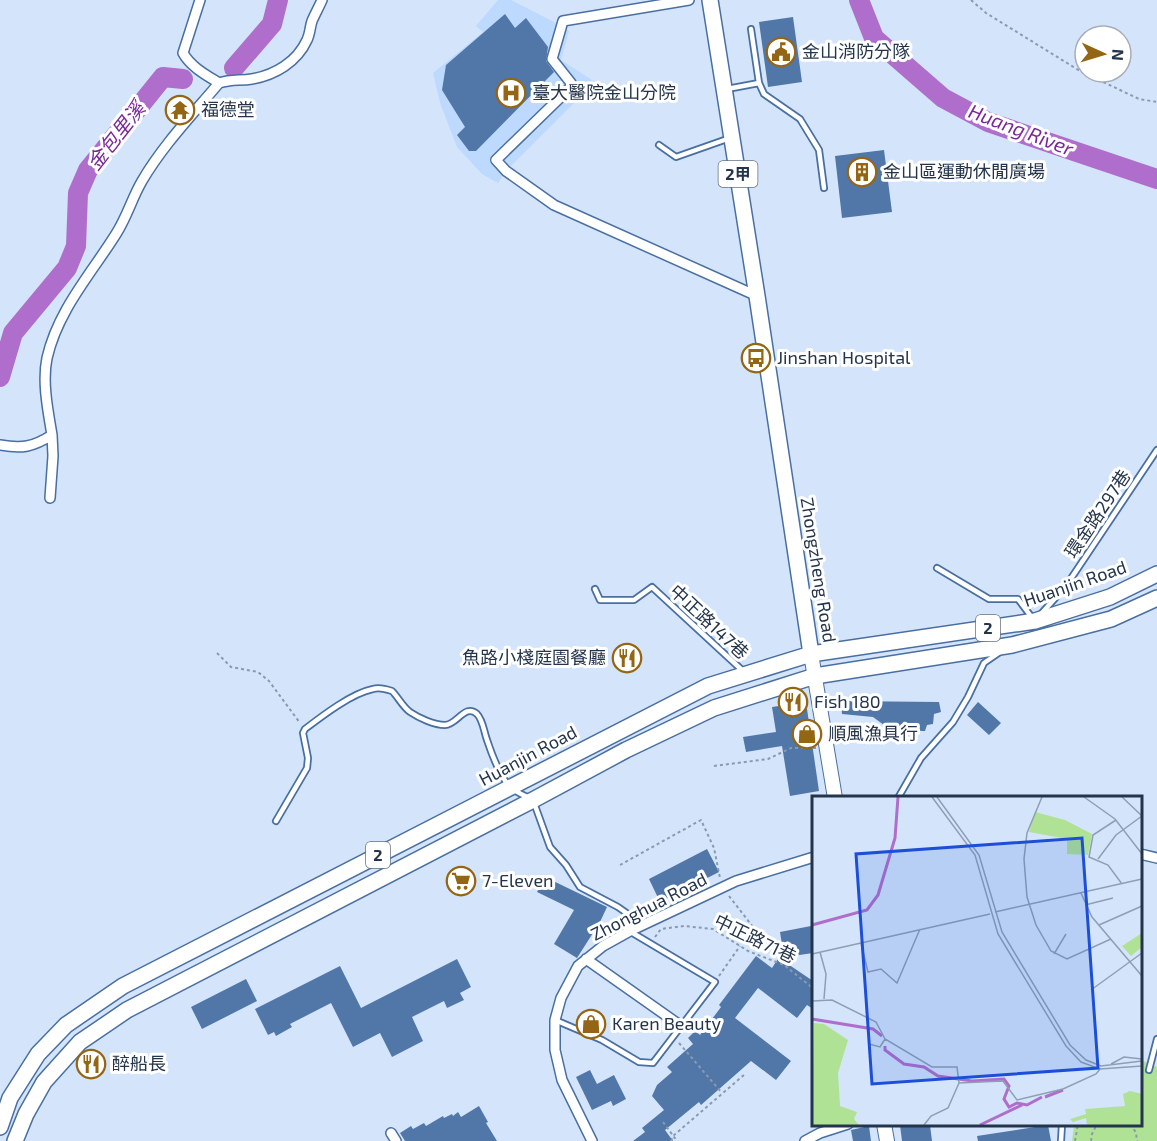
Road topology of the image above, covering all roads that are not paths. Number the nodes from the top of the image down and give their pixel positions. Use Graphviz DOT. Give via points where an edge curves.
graph roads {
  1 [pos="200,0"];
  2 [pos="322,0"];
  3 [pos="689,0"];
  4 [pos="710,0"];
  5 [pos="752,29"];
  6 [pos="219,83"];
  7 [pos="759,83"];
  8 [pos="724,89"];
  9 [pos="732,137"];
  10 [pos="659,145"];
  11 [pos="824,188"];
  12 [pos="757,296"];
  13 [pos="52,435"];
  14 [pos="1,445"];
  15 [pos="1157,450"];
  16 [pos="51,498"];
  17 [pos="937,568"];
  18 [pos="1157,574"];
  19 [pos="595,589"];
  20 [pos="1157,597"];
  21 [pos="1031,625"];
  22 [pos="1016,641"];
  23 [pos="812,654"];
  24 [pos="746,674"];
  25 [pos="815,676"];
  26 [pos="510,787"];
  27 [pos="835,796"];
  28 [pos="899,796"];
  29 [pos="533,800"];
  30 [pos="276,821"];
  31 [pos="1142,855"];
  32 [pos="812,857"];
  33 [pos="1157,858"];
  34 [pos="640,926"];
  35 [pos="630,931"];
  36 [pos="586,959"];
  37 [pos="555,1020"];
  38 [pos="681,1026"];
  39 [pos="1157,1039"];
  40 [pos="1149,1070"];
  41 [pos="846,1126"];
  42 [pos="884,1126"];
  43 [pos="1062,1126"];
  44 [pos="0,1127"];
  45 [pos="821,1137"];
  46 [pos="15,1141"];
  47 [pos="592,1141"];
  48 [pos="805,1141"];
  49 [pos="886,1141"];
  50 [pos="1061,1141"];
  1 -- 6 [label="street" via="183,53 194,67"];
  2 -- 6 [label="street" via="306,42 280,70 250,80"];
  3 -- 12 [label="street" via="563,21 552,59 571,83 570,88 496,160 554,205"];
  4 -- 8 [label="main road, 2甲"];
  5 -- 7 [label="lane"];
  6 -- 13 [label="street" via="156,159 118,232 65,309 47,357 45,377"];
  7 -- 8 [label="lane"];
  7 -- 11 [label="lane" via="764,94 800,119 819,150"];
  8 -- 9 [label="main road, 2甲"];
  9 -- 10 [label="lane" via="676,157"];
  9 -- 12 [label="main road, 2甲"];
  12 -- 23 [label="main road, Zhongzheng Road / 2甲"];
  13 -- 14 [label="street" via="19,448"];
  13 -- 16 [label="street"];
  15 -- 21 [label="lane, 環金路297巷" via="1066,586"];
  17 -- 21 [label="lane" via="989,598 1018,599"];
  18 -- 21 [label="main road, Huanjin Road / 2" via="1110,597"];
  19 -- 24 [label="lane, 中正路147巷" via="600,600 634,600 651,587"];
  20 -- 22 [label="main road, 2" via="1111,619"];
  21 -- 23 [label="main road, Huanjin Road / 2"];
  22 -- 25 [label="main road, 2"];
  22 -- 28 [label="lane" via="984,663 953,722 921,758"];
  23 -- 24 [label="main road, Huanjin Road / 2"];
  23 -- 25 [label="street, Zhongzheng Road"];
  24 -- 26 [label="main road, Huanjin Road / 2" via="708,686"];
  25 -- 27 [label="street, Zhongzheng Road"];
  25 -- 29 [label="main road, 2" via="714,708"];
  26 -- 29 [label="lane"];
  26 -- 30 [label="lane" via="475,712 463,713 447,725 432,722 410,712 392,691 373,688 330,710 305,729 306,768"];
  26 -- 44 [label="main road, Huanjin Road / 2" via="123,986 66,1025 38,1054 10,1098"];
  29 -- 34 [label="lane" via="550,848 580,887 618,907"];
  29 -- 46 [label="main road, 2" via="127,1010 80,1042 44,1082"];
  31 -- 33 [label="street"];
  32 -- 34 [label="street, Zhonghua Road" via="736,881"];
  34 -- 35 [label="street, Zhonghua Road"];
  35 -- 36 [label="street, Zhonghua Road"];
  35 -- 38 [label="lane" via="715,982"];
  36 -- 37 [label="street, Zhonghua Road" via="561,998"];
  36 -- 38 [label="street"];
  37 -- 38 [label="lane" via="602,1040 639,1062 653,1063"];
  37 -- 47 [label="street, Zhonghua Road" via="555,1050 562,1080"];
  39 -- 40 [label="lane"];
  41 -- 45 [label="street"];
  42 -- 49 [label="street"];
  43 -- 50 [label="lane"];
  45 -- 48 [label="street"];
}
